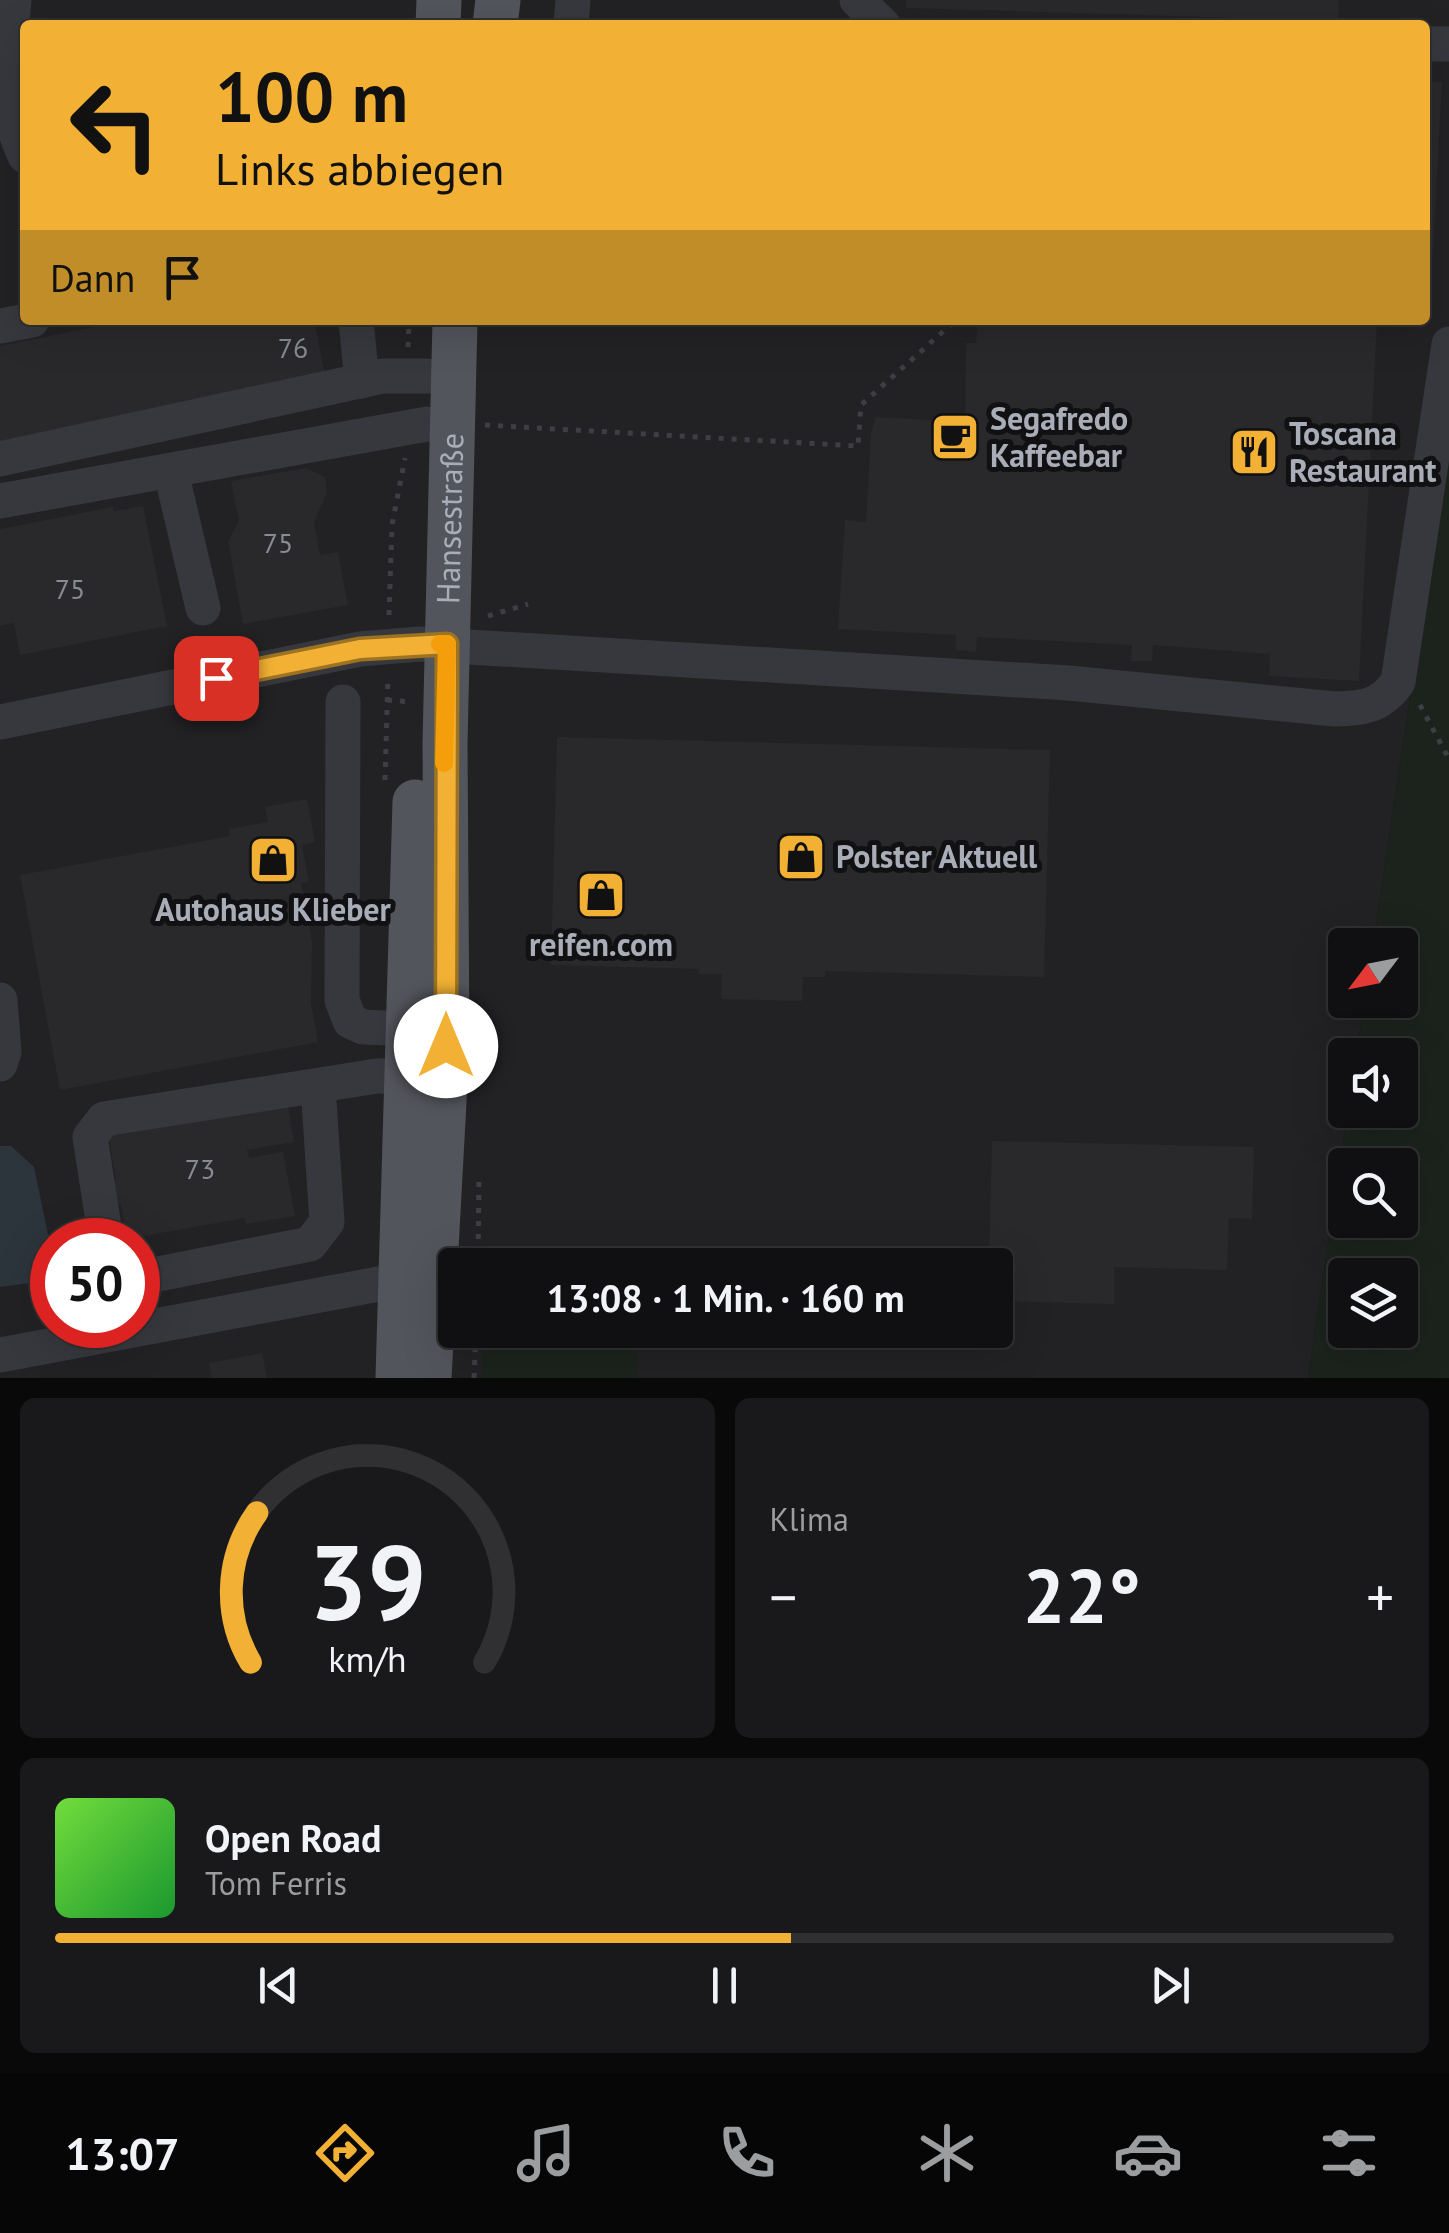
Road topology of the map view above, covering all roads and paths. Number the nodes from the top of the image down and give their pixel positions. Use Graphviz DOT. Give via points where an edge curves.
graph roads {
  1 [pos="14,0"];
  2 [pos="857,0"];
  3 [pos="878,20"];
  4 [pos="20,147"];
  5 [pos="356,325"];
  6 [pos="429,325"];
  7 [pos="456,325"];
  8 [pos="950,325"];
  9 [pos="1449,344"];
  10 [pos="427,376"];
  11 [pos="362,381"];
  12 [pos="427,424"];
  13 [pos="482,425"];
  14 [pos="0,460"];
  15 [pos="171,472"];
  16 [pos="0,501"];
  17 [pos="528,604"];
  18 [pos="204,608"];
  19 [pos="448,636"];
  20 [pos="1398,682"];
  21 [pos="342,702"];
  22 [pos="0,722"];
  23 [pos="1449,759"];
  24 [pos="0,1000"];
  25 [pos="408,1030"];
  26 [pos="0,1064"];
  27 [pos="426,1075"];
  28 [pos="318,1086"];
  29 [pos="103,1218"];
  30 [pos="160,1274"];
  31 [pos="430,1281"];
  32 [pos="160,1322"];
  33 [pos="31,1348"];
  34 [pos="475,1348"];
  35 [pos="0,1355"];
  36 [pos="398,1378"];
  37 [pos="429,1378"];
  38 [pos="474,1378"];
  1 -- 4 [label="street" via="6,102"];
  2 -- 3 [label="street"];
  5 -- 11 [label="street"];
  6 -- 10 [label="main road, Hansestraße"];
  7 -- 19 [label="main road, Hansestraße"];
  8 -- 13 [label="path" via="861,404 858,446"];
  9 -- 20 [label="street"];
  10 -- 11 [label="street"];
  10 -- 12 [label="main road, Hansestraße"];
  11 -- 14 [label="street"];
  12 -- 15 [label="street"];
  12 -- 19 [label="main road, Hansestraße"];
  15 -- 16 [label="street"];
  15 -- 18 [label="street"];
  17 -- 19 [label="path"];
  19 -- 20 [label="street" via="1334,709 1369,708"];
  19 -- 22 [label="street"];
  19 -- 25 [label="main road, Hansestraße"];
  19 -- 27 [label="main road, Hansestraße"];
  20 -- 23 [label="path" via="1415,694"];
  21 -- 25 [label="street" via="342,1000 350,1021 363,1028"];
  24 -- 26 [label="street"];
  25 -- 27 [label="main road, Hansestraße"];
  27 -- 28 [label="street"];
  27 -- 31 [label="main road, Hansestraße"];
  28 -- 29 [label="street" via="104,1119 90,1137"];
  28 -- 30 [label="street" via="327,1222 318,1238"];
  31 -- 32 [label="street"];
  31 -- 36 [label="main road, Hansestraße"];
  31 -- 37 [label="main road, Hansestraße"];
  33 -- 35 [label="street"];
  34 -- 38 [label="path"];
}
